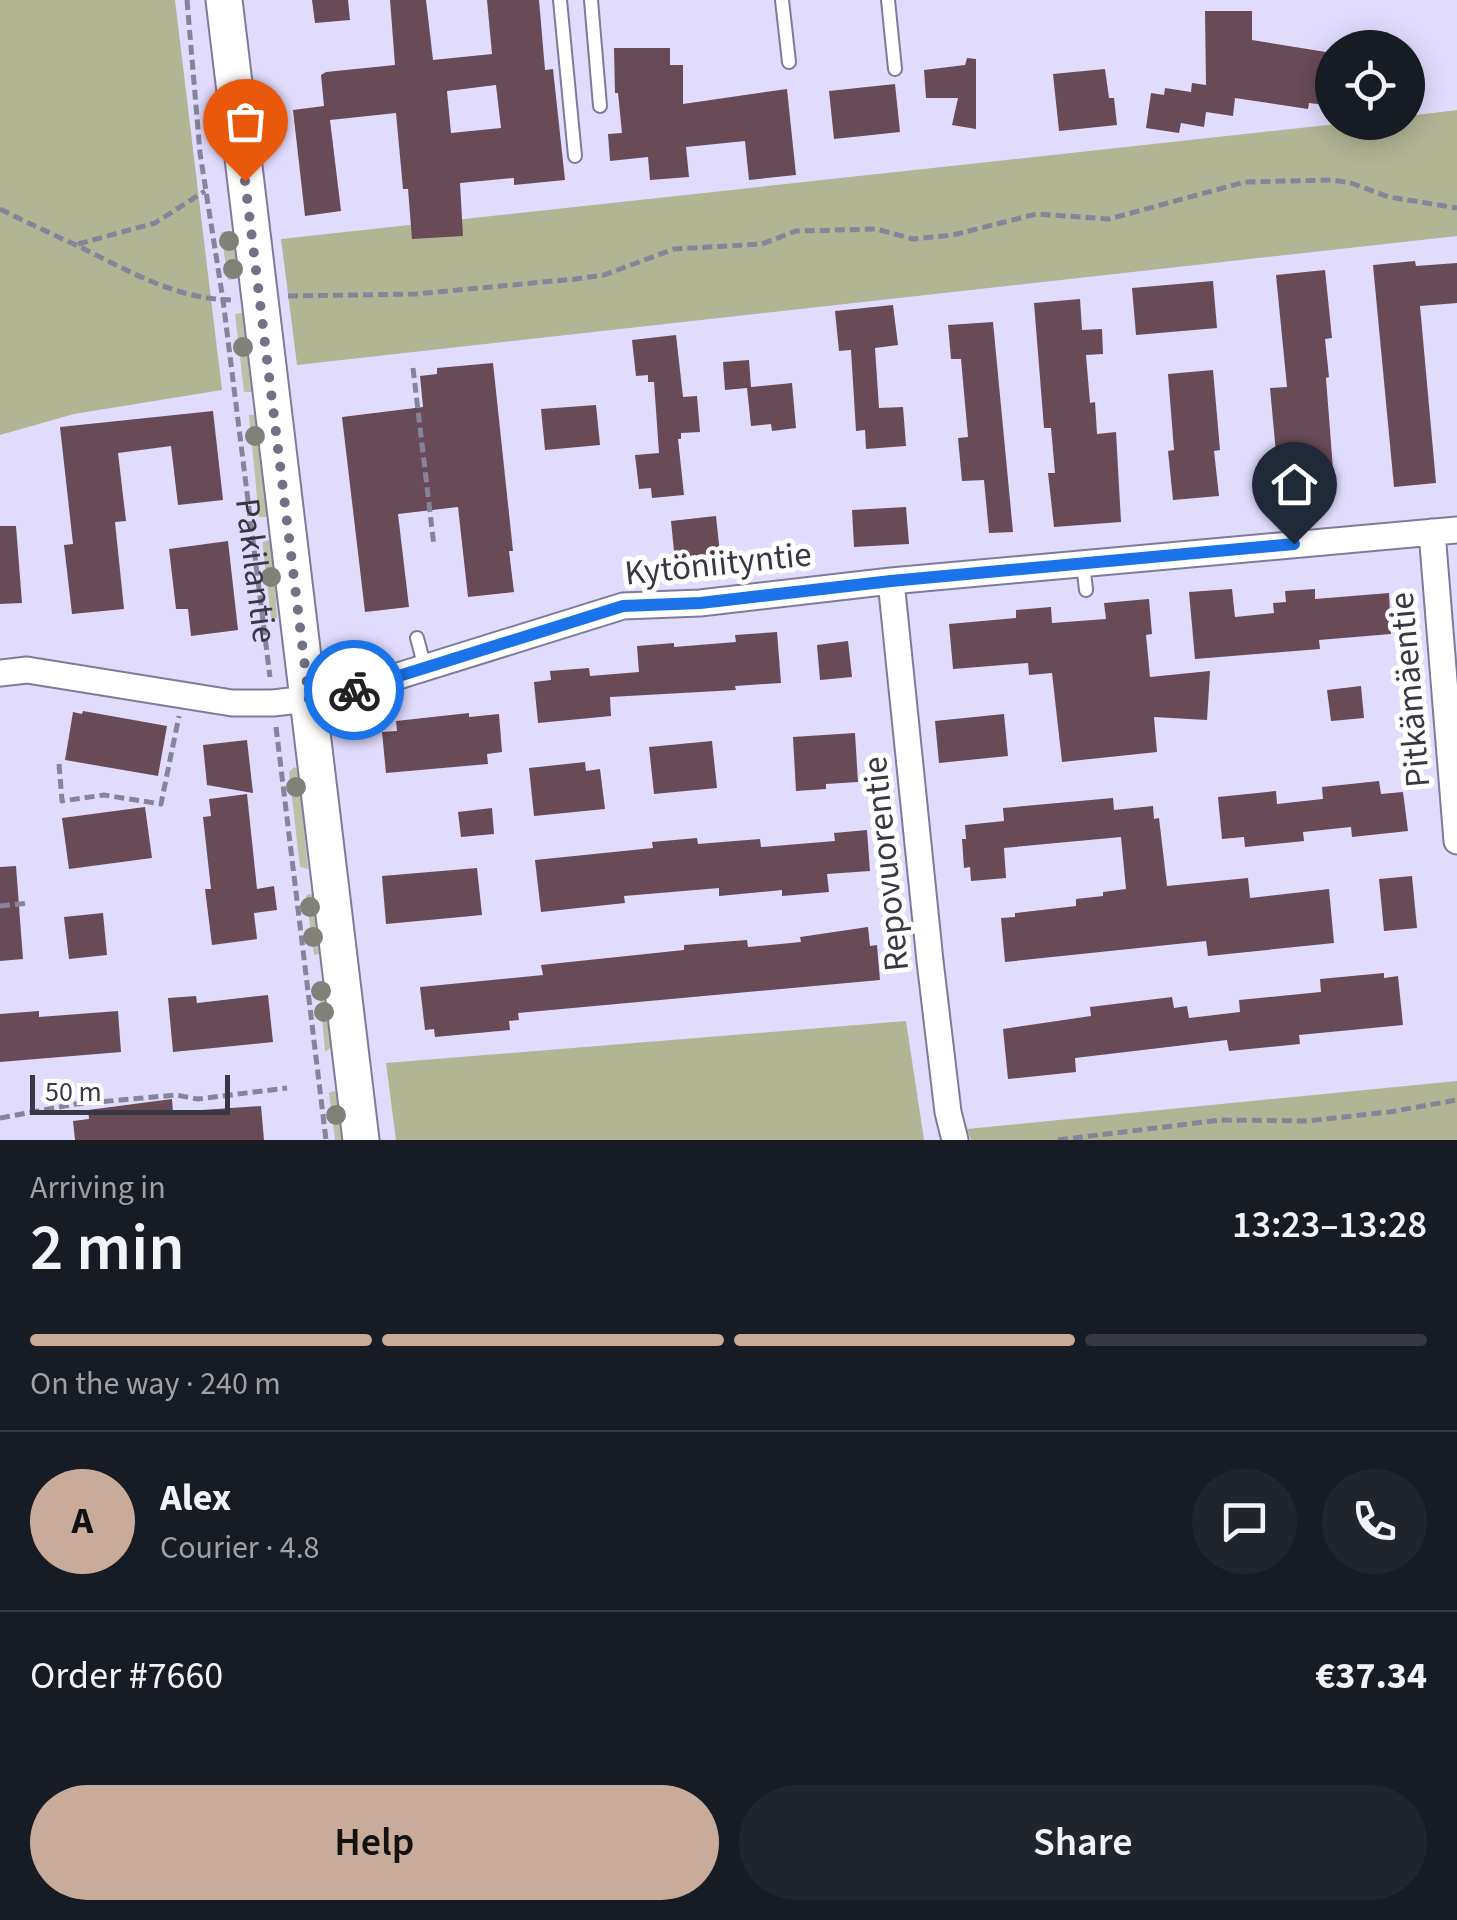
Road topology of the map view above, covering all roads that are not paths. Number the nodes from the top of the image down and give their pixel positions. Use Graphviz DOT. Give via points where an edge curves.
graph roads {
  1 [pos="224,0"];
  2 [pos="560,0"];
  3 [pos="591,0"];
  4 [pos="782,0"];
  5 [pos="888,0"];
  6 [pos="789,62"];
  7 [pos="895,70"];
  8 [pos="600,106"];
  9 [pos="575,156"];
  10 [pos="1444,531"];
  11 [pos="1083,564"];
  12 [pos="891,581"];
  13 [pos="1086,590"];
  14 [pos="416,638"];
  15 [pos="425,668"];
  16 [pos="0,672"];
  17 [pos="309,700"];
  18 [pos="1457,841"];
  19 [pos="361,1140"];
  20 [pos="955,1140"];
  1 -- 17 [label="main road, Pakilantie"];
  2 -- 9 [label="lane"];
  3 -- 8 [label="lane"];
  4 -- 6 [label="lane"];
  5 -- 7 [label="lane"];
  10 -- 11 [label="street, Kytöniityntie"];
  10 -- 18 [label="street, Pitkämäentie"];
  11 -- 12 [label="street, Kytöniityntie"];
  11 -- 13 [label="lane"];
  12 -- 15 [label="street, Kytöniityntie" via="623,606"];
  12 -- 20 [label="street, Repovuorentie"];
  14 -- 15 [label="lane"];
  15 -- 17 [label="street, Kytöniityntie"];
  16 -- 17 [label="street, Kytöniityntie" via="27,670 232,703"];
  17 -- 19 [label="main road, Pakilantie"];
}
